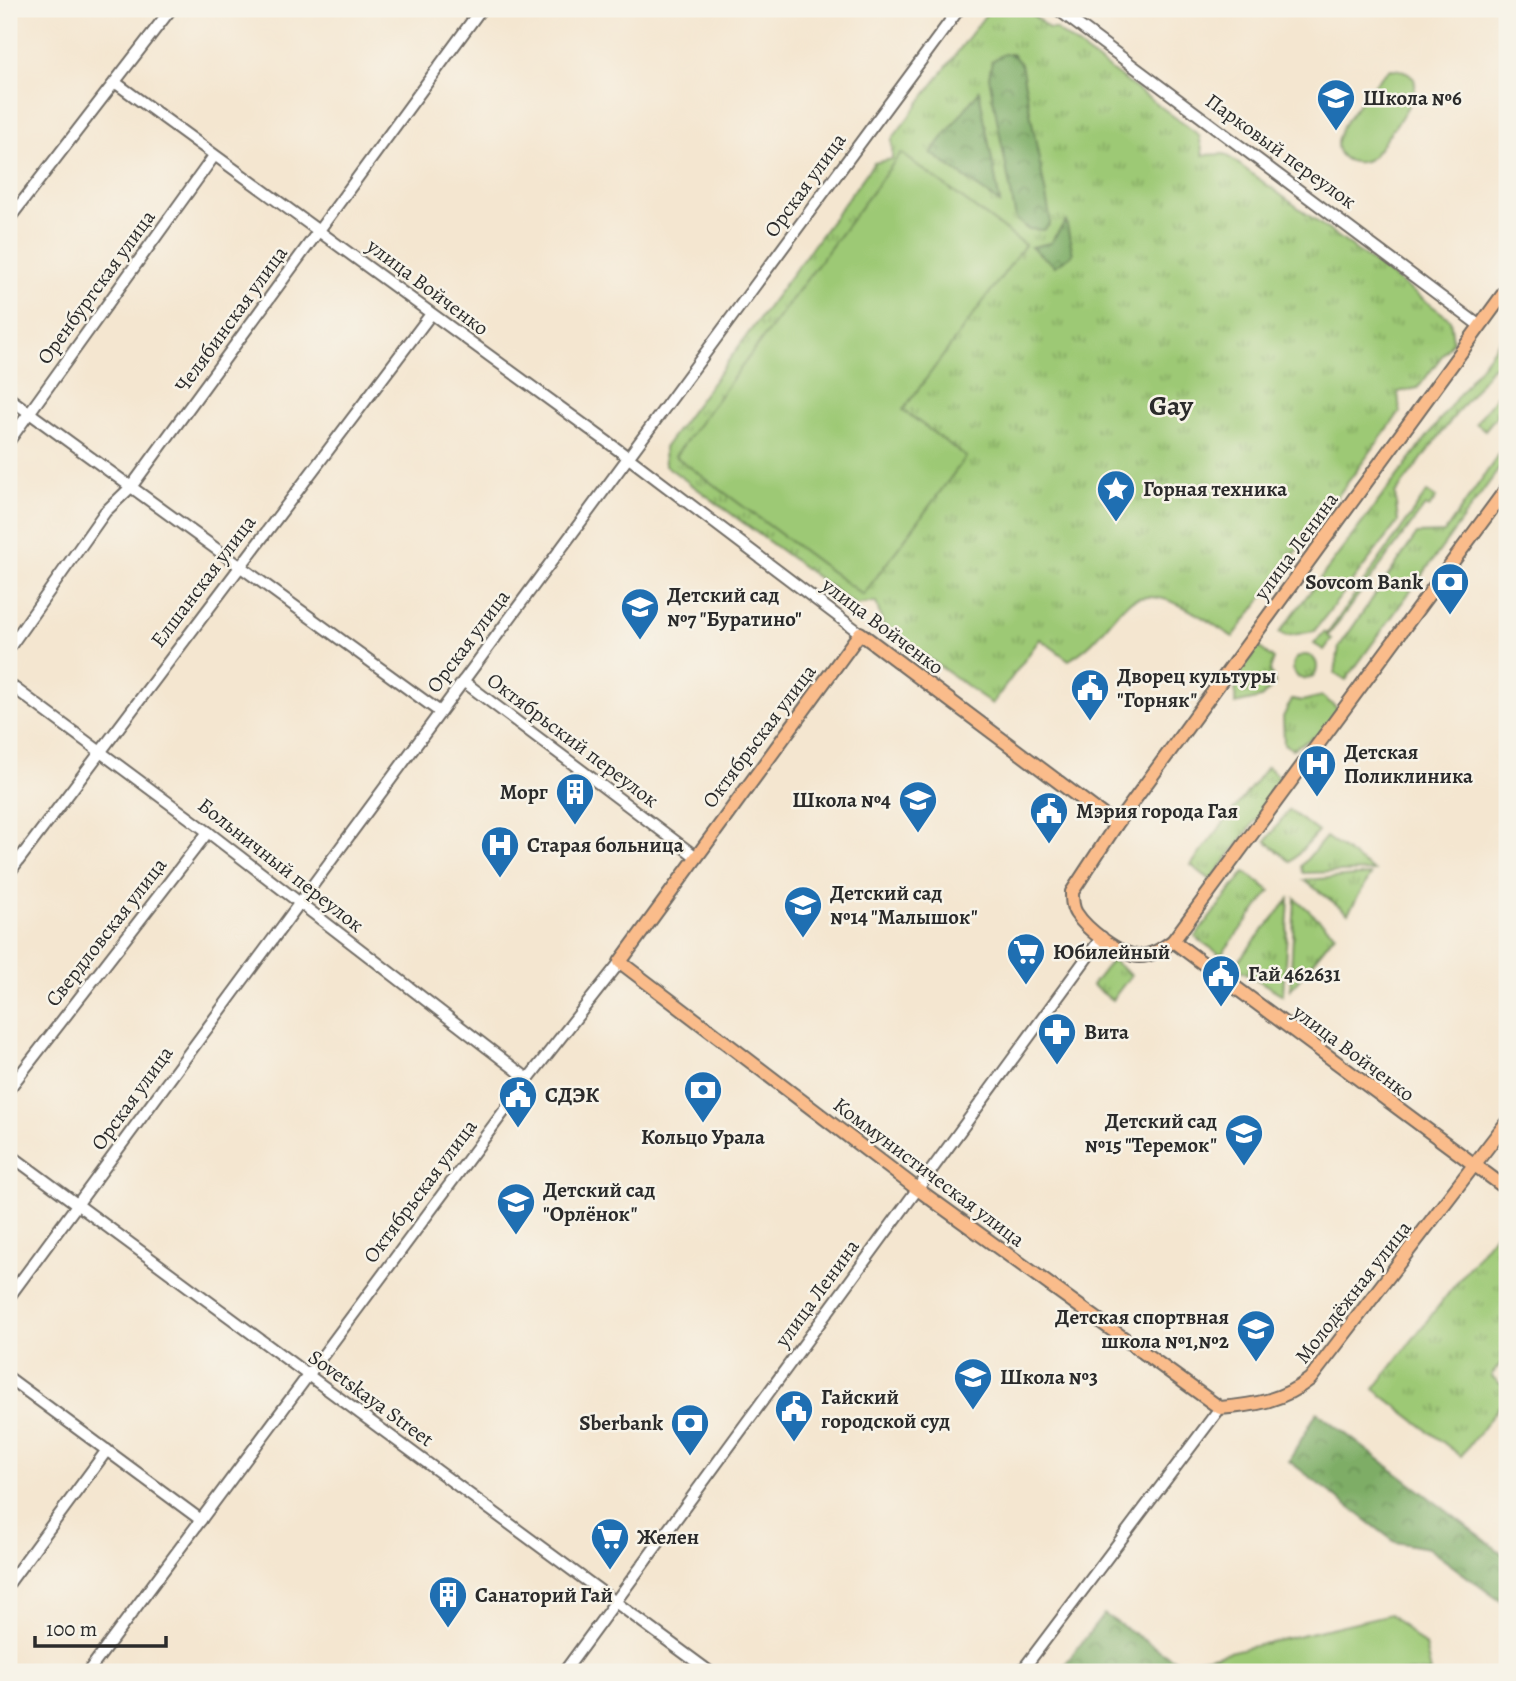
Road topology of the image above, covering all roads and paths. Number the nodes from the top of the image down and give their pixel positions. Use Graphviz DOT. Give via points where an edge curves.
graph roads {
  1 [pos="171,9"];
  2 [pos="481,9"];
  3 [pos="959,9"];
  4 [pos="1057,9"];
  5 [pos="116,83"];
  6 [pos="214,156"];
  7 [pos="9,219"];
  8 [pos="320,231"];
  9 [pos="1507,289"];
  10 [pos="430,314"];
  11 [pos="1480,326"];
  12 [pos="9,398"];
  13 [pos="30,413"];
  14 [pos="9,441"];
  15 [pos="629,458"];
  16 [pos="131,487"];
  17 [pos="1507,488"];
  18 [pos="238,564"];
  19 [pos="860,633"];
  20 [pos="9,648"];
  21 [pos="463,681"];
  22 [pos="9,684"];
  23 [pos="440,712"];
  24 [pos="99,752"];
  25 [pos="1116,825"];
  26 [pos="208,831"];
  27 [pos="695,856"];
  28 [pos="9,873"];
  29 [pos="299,904"];
  30 [pos="1102,937"];
  31 [pos="1173,941"];
  32 [pos="620,962"];
  33 [pos="528,1079"];
  34 [pos="9,1089"];
  35 [pos="1507,1122"];
  36 [pos="9,1154"];
  37 [pos="1475,1167"];
  38 [pos="916,1188"];
  39 [pos="1507,1189"];
  40 [pos="76,1206"];
  41 [pos="9,1297"];
  42 [pos="307,1375"];
  43 [pos="9,1378"];
  44 [pos="1220,1408"];
  45 [pos="107,1450"];
  46 [pos="201,1520"];
  47 [pos="9,1583"];
  48 [pos="616,1603"];
  49 [pos="89,1672"];
  50 [pos="564,1672"];
  51 [pos="710,1672"];
  52 [pos="1021,1672"];
  1 -- 5 [label="street"];
  2 -- 8 [label="street, Челябинская улица"];
  3 -- 15 [label="street, Орская улица"];
  4 -- 11 [label="street, Парковый переулок"];
  5 -- 6 [label="street, улица Войченко"];
  5 -- 7 [label="street"];
  6 -- 8 [label="street, улица Войченко"];
  6 -- 13 [label="street, Оренбургская улица"];
  8 -- 10 [label="street, улица Войченко"];
  8 -- 16 [label="street, Челябинская улица"];
  9 -- 11 [label="main road, улица Ленина"];
  10 -- 15 [label="street, улица Войченко"];
  10 -- 18 [label="street, Елшанская улица"];
  11 -- 25 [label="main road, улица Ленина"];
  12 -- 13 [label="street"];
  13 -- 14 [label="street, Оренбургская улица"];
  13 -- 16 [label="street"];
  15 -- 19 [label="street, улица Войченко"];
  15 -- 21 [label="street, Орская улица"];
  16 -- 18 [label="street"];
  16 -- 20 [label="street, Челябинская улица" via="105,512"];
  17 -- 31 [label="main road"];
  18 -- 23 [label="street"];
  18 -- 24 [label="street, Елшанская улица"];
  19 -- 25 [label="main road, улица Войченко"];
  19 -- 27 [label="main road, Октябрьская улица"];
  21 -- 23 [label="street, Орская улица"];
  21 -- 27 [label="street, Октябрьский переулок"];
  22 -- 24 [label="street, Больничный переулок"];
  23 -- 29 [label="street, Орская улица"];
  24 -- 26 [label="street, Больничный переулок"];
  24 -- 28 [label="street, Елшанская улица"];
  25 -- 30 [label="main road" via="1072,892 1077,914"];
  26 -- 29 [label="street, Больничный переулок"];
  26 -- 34 [label="street, Свердловская улица"];
  27 -- 32 [label="main road, Октябрьская улица"];
  29 -- 33 [label="street, Больничный переулок"];
  29 -- 40 [label="street, Орская улица"];
  30 -- 31 [label="main road" via="1138,956 1159,951"];
  30 -- 38 [label="street, улица Ленина"];
  31 -- 37 [label="main road, улица Войченко"];
  32 -- 33 [label="street, Октябрьская улица"];
  32 -- 38 [label="main road, Коммунистическая улица"];
  33 -- 42 [label="street, Октябрьская улица"];
  35 -- 37 [label="main road, Молодёжная улица"];
  36 -- 40 [label="street, Sovetskaya Street"];
  37 -- 39 [label="main road, улица Войченко"];
  37 -- 44 [label="main road, Молодёжная улица" via="1310,1379 1271,1401"];
  38 -- 44 [label="main road, Коммунистическая улица"];
  38 -- 48 [label="street, улица Ленина"];
  40 -- 41 [label="street, Орская улица"];
  40 -- 42 [label="street, Sovetskaya Street"];
  42 -- 46 [label="street, Октябрьская улица"];
  42 -- 48 [label="street, Sovetskaya Street"];
  43 -- 45 [label="street"];
  44 -- 52 [label="street"];
  45 -- 46 [label="street"];
  45 -- 47 [label="street"];
  46 -- 49 [label="street, Октябрьская улица"];
  48 -- 50 [label="street, улица Ленина"];
  48 -- 51 [label="street, Sovetskaya Street"];
}
